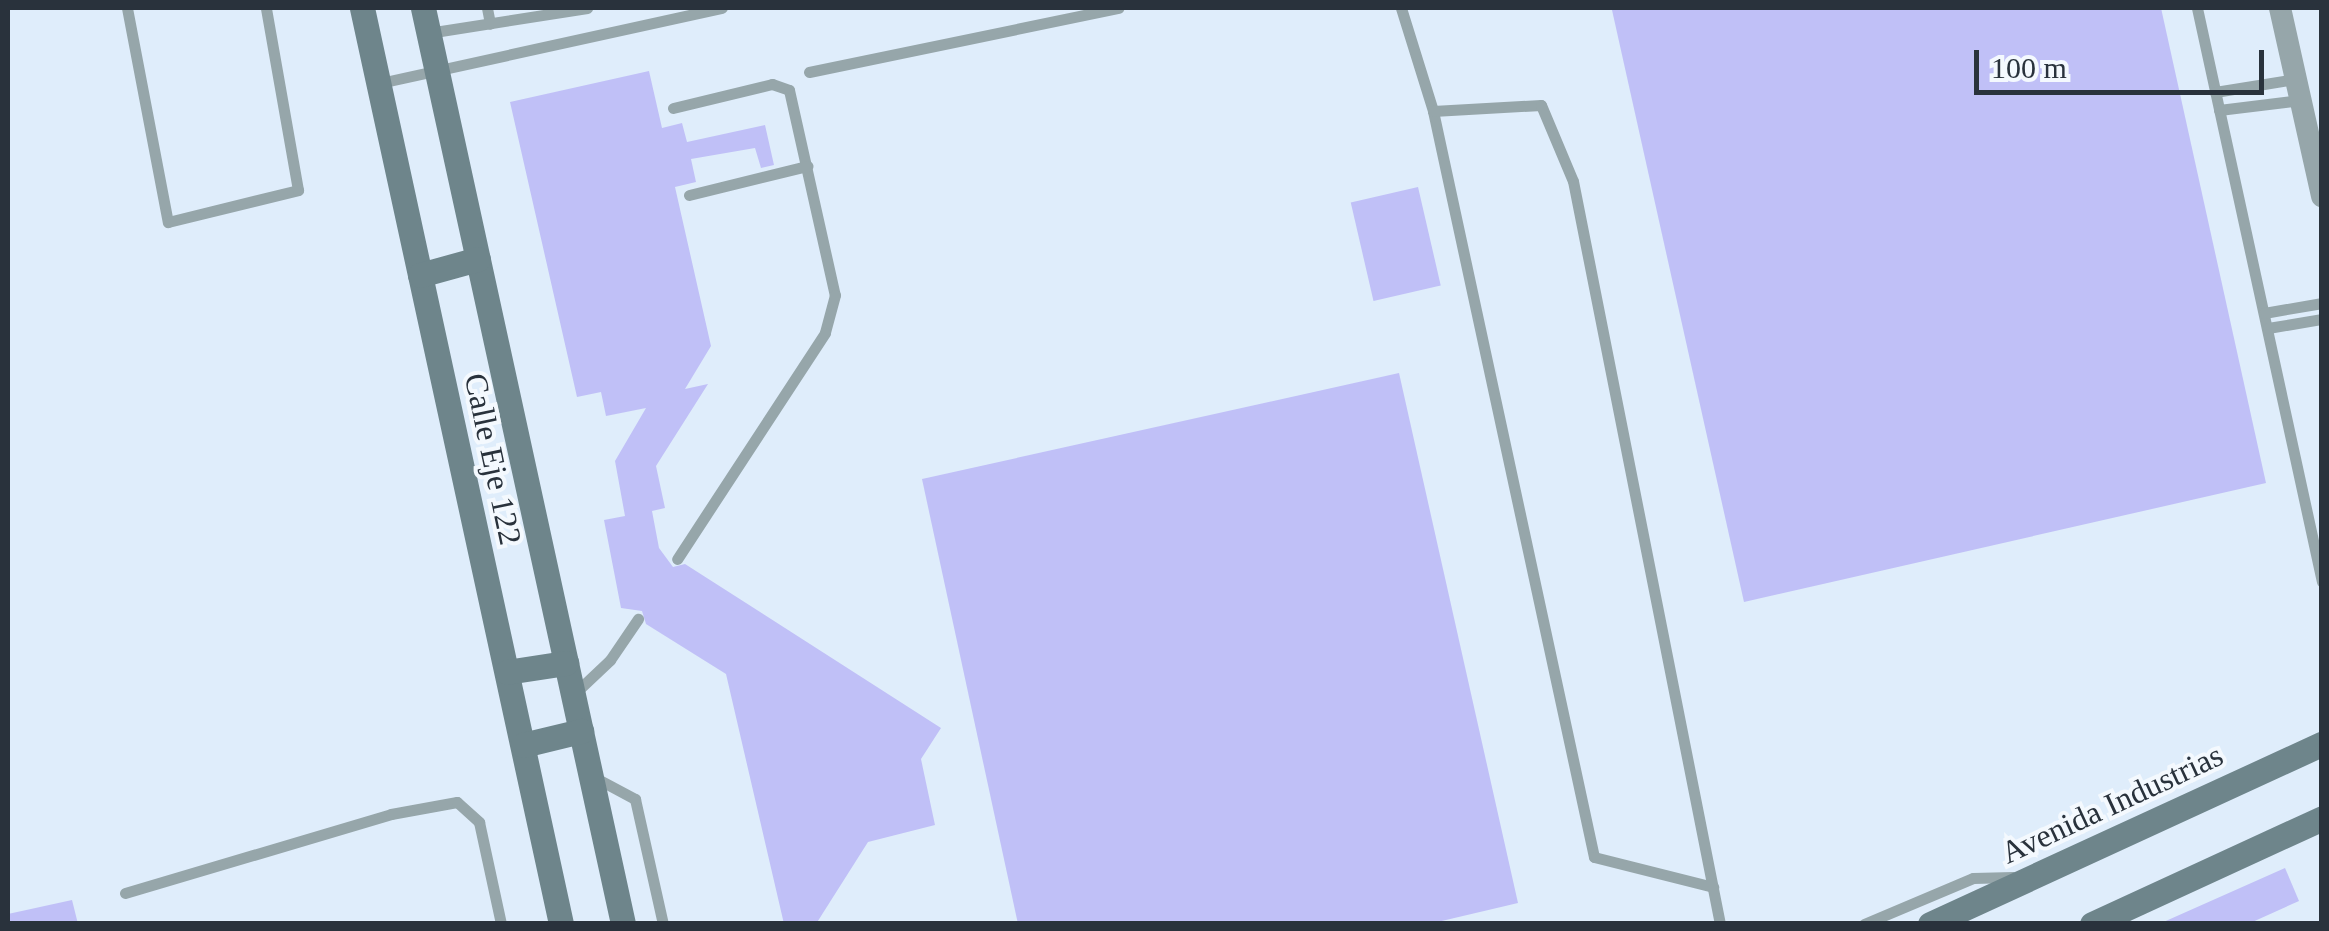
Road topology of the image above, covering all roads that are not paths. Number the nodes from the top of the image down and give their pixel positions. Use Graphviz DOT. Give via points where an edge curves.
graph roads {
  1 [pos="127,8"];
  2 [pos="266,8"];
  3 [pos="362,8"];
  4 [pos="487,8"];
  5 [pos="586,8"];
  6 [pos="722,8"];
  7 [pos="1118,8"];
  8 [pos="1401,8"];
  9 [pos="2197,8"];
  10 [pos="2280,8"];
  11 [pos="426,20"];
  12 [pos="490,24"];
  13 [pos="437,71"];
  14 [pos="809,72"];
  15 [pos="378,84"];
  16 [pos="2298,90"];
  17 [pos="2216,92"];
  18 [pos="673,108"];
  19 [pos="2219,110"];
  20 [pos="1433,111"];
  21 [pos="807,166"];
  22 [pos="689,195"];
  23 [pos="2322,196"];
  24 [pos="478,259"];
  25 [pos="420,275"];
  26 [pos="2322,303"];
  27 [pos="2264,313"];
  28 [pos="2322,319"];
  29 [pos="2268,328"];
  30 [pos="677,559"];
  31 [pos="2322,582"];
  32 [pos="638,618"];
  33 [pos="566,663"];
  34 [pos="506,672"];
  35 [pos="573,695"];
  36 [pos="581,731"];
  37 [pos="522,744"];
  38 [pos="2322,744"];
  39 [pos="590,776"];
  40 [pos="2322,818"];
  41 [pos="2042,872"];
  42 [pos="1713,887"];
  43 [pos="126,892"];
  44 [pos="501,924"];
  45 [pos="562,924"];
  46 [pos="622,924"];
  47 [pos="662,924"];
  48 [pos="1720,924"];
  49 [pos="1864,924"];
  50 [pos="1930,924"];
  51 [pos="2092,924"];
  1 -- 2 [label="lane" via="168,222 298,190"];
  3 -- 15 [label="main road, Calle Eje 122"];
  4 -- 12 [label="lane"];
  5 -- 12 [label="lane"];
  6 -- 13 [label="lane"];
  7 -- 14 [label="lane"];
  8 -- 20 [label="lane"];
  9 -- 17 [label="lane"];
  10 -- 16 [label="street"];
  11 -- 12 [label="lane"];
  11 -- 13 [label="main road, Calle Eje 122"];
  13 -- 15 [label="lane"];
  13 -- 24 [label="main road, Calle Eje 122"];
  15 -- 25 [label="main road, Calle Eje 122"];
  16 -- 17 [label="lane"];
  16 -- 19 [label="lane"];
  16 -- 23 [label="street"];
  17 -- 19 [label="lane"];
  18 -- 21 [label="lane" via="781,84 793,102"];
  19 -- 27 [label="lane"];
  20 -- 42 [label="lane" via="1594,857"];
  20 -- 42 [label="lane" via="1541,105 1573,180"];
  21 -- 22 [label="lane"];
  21 -- 30 [label="lane" via="835,296 831,321"];
  24 -- 25 [label="main road"];
  24 -- 33 [label="main road, Calle Eje 122"];
  25 -- 34 [label="main road, Calle Eje 122"];
  26 -- 27 [label="lane"];
  27 -- 29 [label="lane"];
  28 -- 29 [label="lane"];
  29 -- 31 [label="lane"];
  32 -- 35 [label="lane" via="610,660"];
  33 -- 34 [label="main road"];
  33 -- 35 [label="main road, Calle Eje 122"];
  34 -- 37 [label="main road, Calle Eje 122"];
  35 -- 36 [label="main road, Calle Eje 122"];
  36 -- 37 [label="main road"];
  36 -- 39 [label="main road, Calle Eje 122"];
  37 -- 45 [label="main road, Calle Eje 122"];
  38 -- 41 [label="main road, Avenida Industrias"];
  39 -- 46 [label="main road, Calle Eje 122"];
  39 -- 47 [label="lane" via="634,799"];
  40 -- 51 [label="main road"];
  41 -- 49 [label="lane" via="1973,878"];
  41 -- 50 [label="main road, Avenida Industrias"];
  42 -- 48 [label="lane"];
  43 -- 44 [label="lane" via="391,814 457,802 480,822"];
}
